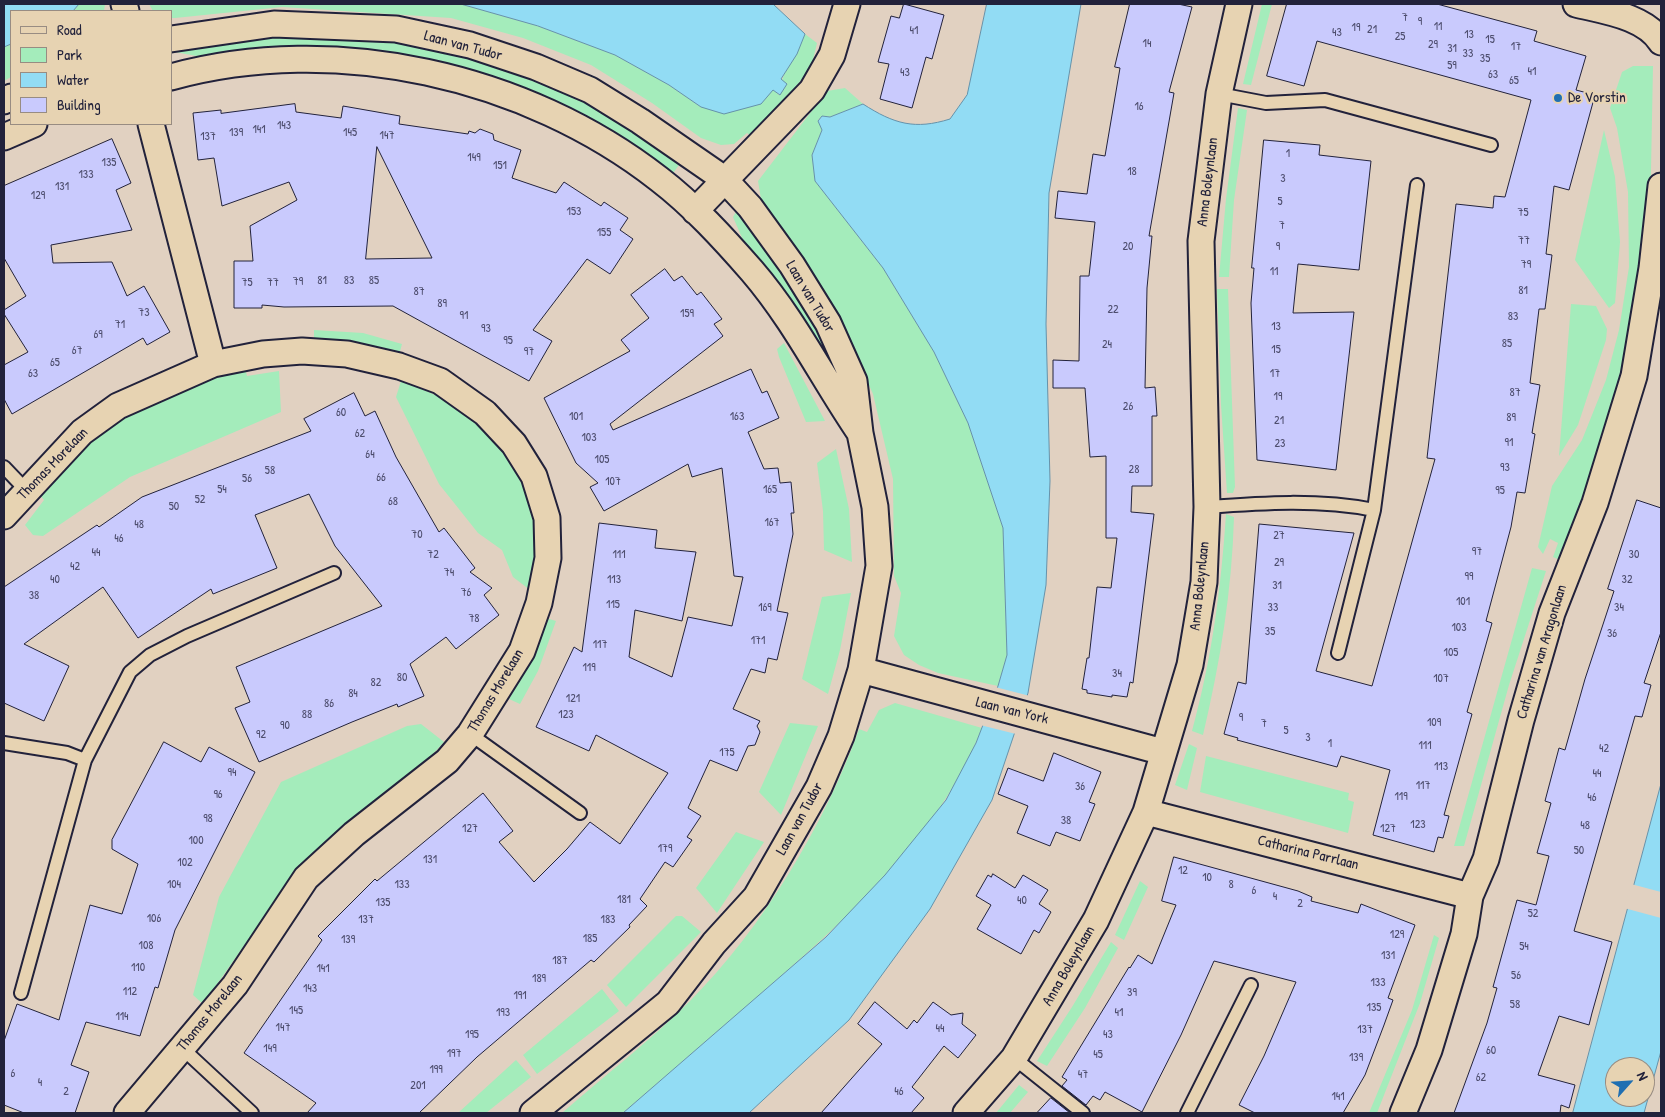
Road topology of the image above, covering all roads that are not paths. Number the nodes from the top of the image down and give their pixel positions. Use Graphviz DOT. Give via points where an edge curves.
graph roads {
  1 [pos="847,4"];
  2 [pos="1238,4"];
  3 [pos="1576,4"];
  4 [pos="172,39"];
  5 [pos="1661,42"];
  6 [pos="172,76"];
  7 [pos="1219,94"];
  8 [pos="32,125"];
  9 [pos="151,125"];
  10 [pos="4,137"];
  11 [pos="1491,145"];
  12 [pos="724,179"];
  13 [pos="1417,185"];
  14 [pos="1661,186"];
  15 [pos="695,211"];
  16 [pos="213,364"];
  17 [pos="860,432"];
  18 [pos="4,467"];
  19 [pos="26,490"];
  20 [pos="1206,506"];
  21 [pos="1374,510"];
  22 [pos="4,516"];
  23 [pos="334,572"];
  24 [pos="1338,653"];
  25 [pos="861,670"];
  26 [pos="470,734"];
  27 [pos="4,743"];
  28 [pos="1163,752"];
  29 [pos="85,760"];
  30 [pos="1146,812"];
  31 [pos="580,813"];
  32 [pos="1470,896"];
  33 [pos="1251,986"];
  34 [pos="21,993"];
  35 [pos="182,1048"];
  36 [pos="1014,1058"];
  37 [pos="127,1113"];
  38 [pos="252,1113"];
  39 [pos="532,1113"];
  40 [pos="966,1113"];
  41 [pos="1083,1113"];
  42 [pos="1187,1113"];
  43 [pos="1403,1113"];
  1 -- 12 [label="street" via="832,55 812,90"];
  2 -- 7 [label="street, Anna Boleynlaan"];
  3 -- 5 [label="street" via="1631,19 1656,33"];
  4 -- 12 [label="street, Laan van Tudor" via="274,24 396,29 470,45 536,67 590,90"];
  6 -- 15 [label="street, Laan van Tudor" via="205,67 303,59 378,63 466,82 574,124 660,179"];
  7 -- 11 [label="lane" via="1266,103 1325,100"];
  7 -- 20 [label="street, Anna Boleynlaan" via="1201,241"];
  8 -- 10 [label="street"];
  9 -- 16 [label="street"];
  12 -- 15 [label="street"];
  12 -- 17 [label="street, Laan van Tudor" via="750,207 792,265 828,323 854,381"];
  13 -- 21 [label="lane"];
  14 -- 32 [label="street, Catharina van Aragonlaan" via="1652,268 1634,376 1595,503 1552,613 1486,859"];
  15 -- 17 [label="street, Laan van Tudor" via="753,272 796,328"];
  16 -- 19 [label="street, Thomas Morelaan" via="118,406 82,432"];
  16 -- 26 [label="street, Thomas Morelaan" via="263,354 302,351 348,354 399,366 440,381 484,413 514,444 534,476 547,518 548,558 539,603 522,651"];
  17 -- 25 [label="street, Laan van Tudor" via="875,508 879,566"];
  18 -- 19 [label="lane"];
  19 -- 22 [label="street, Thomas Morelaan"];
  20 -- 21 [label="lane" via="1341,503"];
  20 -- 28 [label="street, Anna Boleynlaan" via="1204,582 1190,665"];
  21 -- 24 [label="lane"];
  23 -- 29 [label="lane" via="150,655 130,672"];
  25 -- 28 [label="street, Laan van York"];
  25 -- 39 [label="street, Laan van Tudor" via="841,736 819,787 756,897 714,943 668,1003"];
  26 -- 31 [label="lane"];
  26 -- 35 [label="street, Thomas Morelaan" via="447,761 354,834 306,878 235,986"];
  27 -- 29 [label="lane" via="67,753"];
  28 -- 30 [label="street, Anna Boleynlaan"];
  29 -- 34 [label="lane"];
  30 -- 32 [label="street, Catharina Parrlaan"];
  30 -- 36 [label="street, Anna Boleynlaan" via="1096,920"];
  32 -- 43 [label="street, Catharina van Aragonlaan" via="1464,934 1429,1050"];
  33 -- 42 [label="lane"];
  35 -- 37 [label="street, Thomas Morelaan"];
  35 -- 38 [label="lane"];
  36 -- 40 [label="street, Anna Boleynlaan"];
  36 -- 41 [label="lane"];
}
